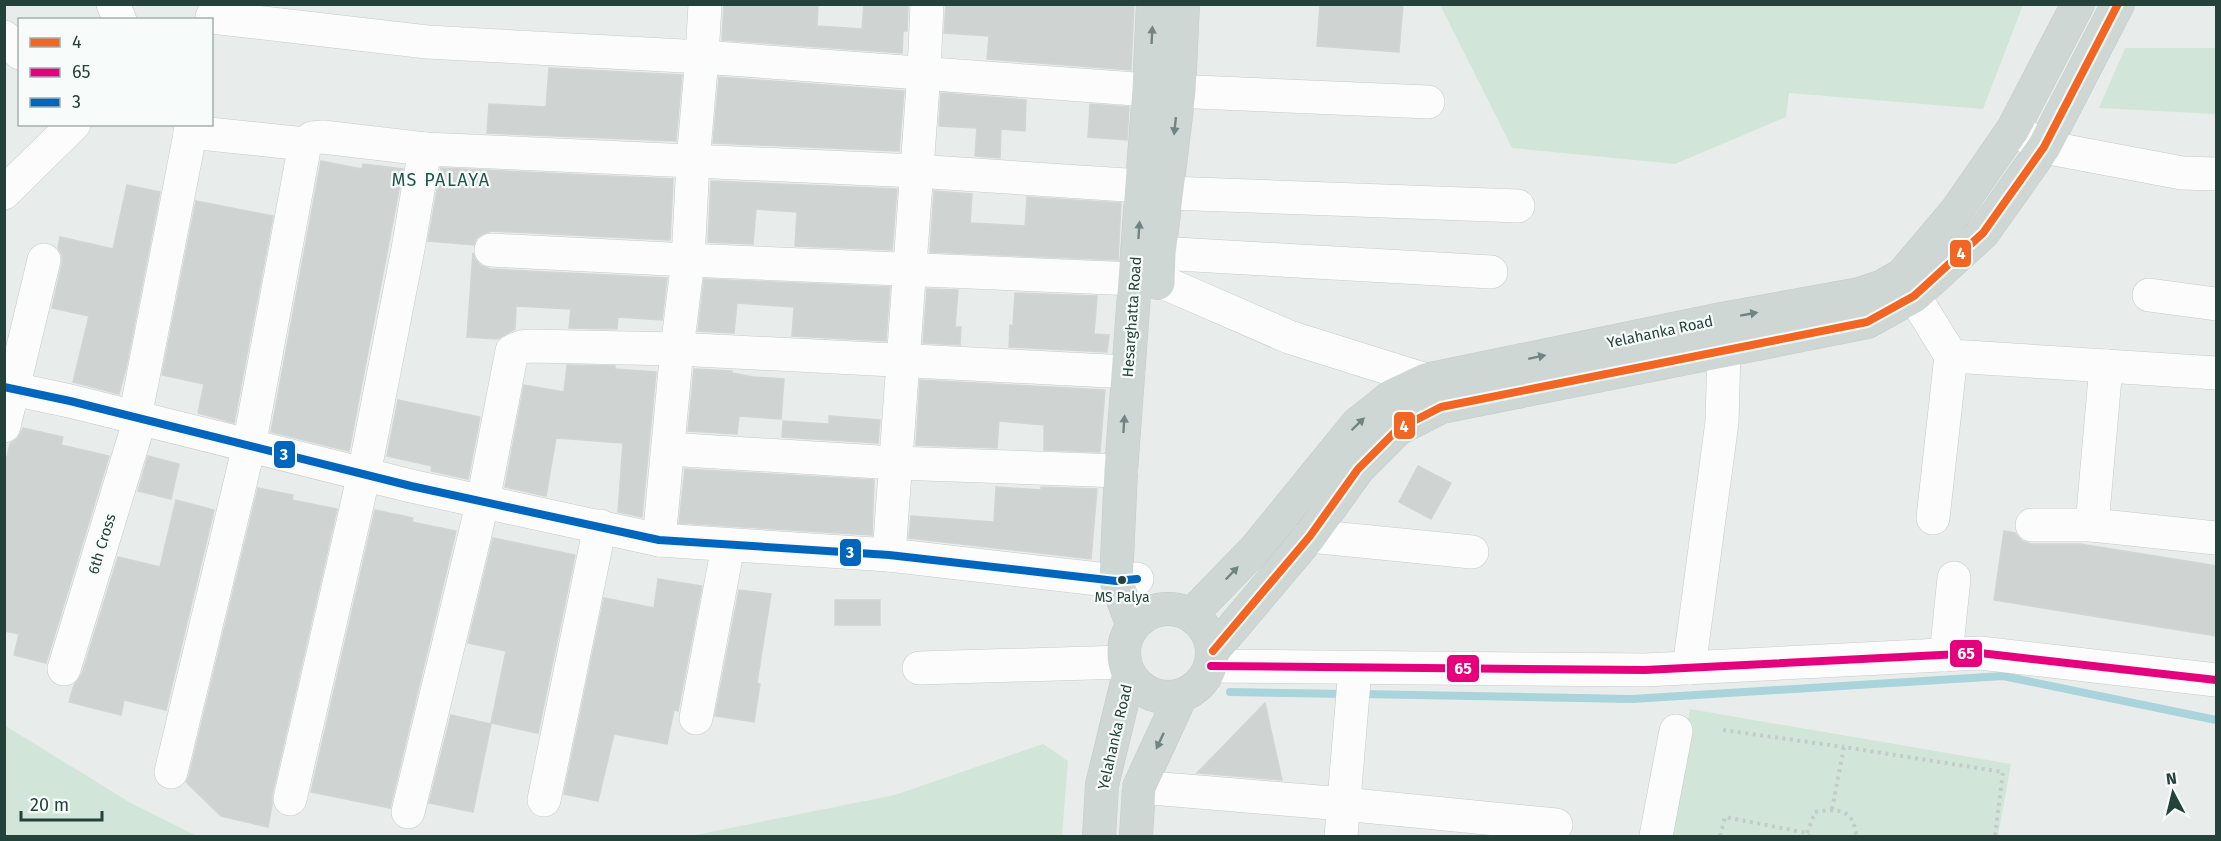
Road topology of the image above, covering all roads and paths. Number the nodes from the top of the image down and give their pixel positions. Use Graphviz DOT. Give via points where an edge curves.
graph roads {
  1 [pos="705,4"];
  2 [pos="927,4"];
  3 [pos="1153,4"];
  4 [pos="1183,4"];
  5 [pos="2078,4"];
  6 [pos="2118,4"];
  7 [pos="212,14"];
  8 [pos="4,37"];
  9 [pos="18,51"];
  10 [pos="702,57"];
  11 [pos="924,72"];
  12 [pos="1164,91"];
  13 [pos="1428,102"];
  14 [pos="72,126"];
  15 [pos="191,128"];
  16 [pos="2013,129"];
  17 [pos="305,144"];
  18 [pos="2044,147"];
  19 [pos="425,149"];
  20 [pos="693,162"];
  21 [pos="916,171"];
  22 [pos="2217,174"];
  23 [pos="8,183"];
  24 [pos="1154,190"];
  25 [pos="1518,206"];
  26 [pos="491,250"];
  27 [pos="44,260"];
  28 [pos="688,260"];
  29 [pos="909,269"];
  30 [pos="1151,271"];
  31 [pos="1491,272"];
  32 [pos="2149,295"];
  33 [pos="1914,296"];
  34 [pos="2217,304"];
  35 [pos="677,349"];
  36 [pos="1724,351"];
  37 [pos="1951,356"];
  38 [pos="903,360"];
  39 [pos="2106,366"];
  40 [pos="1128,372"];
  41 [pos="2217,373"];
  42 [pos="1426,380"];
  43 [pos="9,388"];
  44 [pos="138,418"];
  45 [pos="4,426"];
  46 [pos="249,446"];
  47 [pos="668,449"];
  48 [pos="896,463"];
  49 [pos="1121,471"];
  50 [pos="364,474"];
  51 [pos="483,501"];
  52 [pos="1933,518"];
  53 [pos="2032,525"];
  54 [pos="2092,525"];
  55 [pos="600,526"];
  56 [pos="1310,536"];
  57 [pos="2217,538"];
  58 [pos="659,540"];
  59 [pos="728,546"];
  60 [pos="1472,552"];
  61 [pos="889,555"];
  62 [pos="1954,578"];
  63 [pos="1126,580"];
  64 [pos="1191,615"];
  65 [pos="1141,620"];
  66 [pos="1946,655"];
  67 [pos="1212,658"];
  68 [pos="919,668"];
  69 [pos="1127,668"];
  70 [pos="1689,668"];
  71 [pos="64,669"];
  72 [pos="2217,680"];
  73 [pos="1353,685"];
  74 [pos="1181,696"];
  75 [pos="696,718"];
  76 [pos="1724,730"];
  77 [pos="1676,731"];
  78 [pos="1844,747"];
  79 [pos="171,772"];
  80 [pos="1139,787"];
  81 [pos="290,799"];
  82 [pos="544,800"];
  83 [pos="1343,804"];
  84 [pos="1832,809"];
  85 [pos="408,812"];
  86 [pos="1556,825"];
  87 [pos="1808,835"];
  88 [pos="1856,836"];
  89 [pos="1099,837"];
  90 [pos="1136,837"];
  91 [pos="1341,837"];
  92 [pos="1656,837"];
  93 [pos="1720,837"];
  94 [pos="1862,837"];
  95 [pos="1995,837"];
  1 -- 10 [label="street"];
  2 -- 11 [label="street"];
  12 -- 3 [label="main road, Hesarghatta Road, one-way"];
  4 -- 12 [label="main road, Hesarghatta Road"];
  5 -- 16 [label="main road, Yelahanka Road"];
  6 -- 18 [label="main road, Yelahanka Road"];
  7 -- 10 [label="street" via="427,42"];
  8 -- 9 [label="street"];
  10 -- 11 [label="street"];
  10 -- 20 [label="street"];
  11 -- 12 [label="street"];
  11 -- 21 [label="street"];
  12 -- 13 [label="street"];
  12 -- 24 [label="main road, Hesarghatta Road"];
  14 -- 23 [label="street"];
  15 -- 17 [label="street"];
  15 -- 44 [label="street, 6th Cross"];
  16 -- 18 [label="street"];
  42 -- 16 [label="main road, Yelahanka Road, one-way" via="1860,294 1881,286 1902,275 1957,210"];
  17 -- 19 [label="street" via="312,138 323,137"];
  17 -- 46 [label="street"];
  18 -- 22 [label="street" via="2182,173"];
  18 -- 33 [label="main road, Yelahanka Road" via="1983,233"];
  19 -- 20 [label="street"];
  19 -- 50 [label="street"];
  20 -- 21 [label="street"];
  20 -- 28 [label="street"];
  21 -- 24 [label="street"];
  21 -- 29 [label="street"];
  24 -- 25 [label="street"];
  24 -- 30 [label="main road, Hesarghatta Road"];
  26 -- 28 [label="street"];
  27 -- 43 [label="street"];
  28 -- 29 [label="street"];
  28 -- 35 [label="street"];
  29 -- 30 [label="street"];
  29 -- 38 [label="street"];
  30 -- 31 [label="street"];
  30 -- 40 [label="main road, Hesarghatta Road"];
  30 -- 42 [label="street" via="1289,337"];
  30 -- 63 [label="main road, Hesarghatta Road" via="1143,462"];
  32 -- 34 [label="street"];
  33 -- 36 [label="main road, Yelahanka Road" via="1867,322"];
  33 -- 37 [label="street"];
  35 -- 38 [label="street"];
  35 -- 47 [label="street"];
  35 -- 51 [label="street" via="531,346 512,351"];
  36 -- 56 [label="main road, Yelahanka Road" via="1441,407 1398,429 1358,469"];
  36 -- 70 [label="street" via="1722,422"];
  37 -- 39 [label="street"];
  37 -- 52 [label="street"];
  38 -- 40 [label="street"];
  38 -- 48 [label="street"];
  39 -- 41 [label="street"];
  39 -- 54 [label="street"];
  49 -- 40 [label="main road, Hesarghatta Road, one-way"];
  64 -- 42 [label="main road, Yelahanka Road, one-way" via="1256,548 1357,424 1392,396"];
  43 -- 44 [label="street"];
  43 -- 45 [label="street"];
  44 -- 46 [label="street"];
  44 -- 71 [label="street, 6th Cross"];
  46 -- 50 [label="street"];
  46 -- 79 [label="street"];
  47 -- 48 [label="street"];
  47 -- 58 [label="street"];
  48 -- 49 [label="street"];
  48 -- 61 [label="street"];
  49 -- 63 [label="main road, Hesarghatta Road"];
  50 -- 51 [label="street"];
  50 -- 81 [label="street"];
  51 -- 55 [label="street"];
  51 -- 85 [label="street"];
  53 -- 54 [label="street"];
  54 -- 57 [label="street"];
  55 -- 58 [label="street"];
  55 -- 82 [label="street"];
  56 -- 60 [label="street"];
  56 -- 67 [label="main road, Yelahanka Road"];
  58 -- 59 [label="street"];
  59 -- 61 [label="street"];
  59 -- 75 [label="street"];
  61 -- 63 [label="street"];
  62 -- 66 [label="street"];
  63 -- 65 [label="main road, Hesarghatta Road"];
  64 -- 65 [label="main road" via="1167,609"];
  64 -- 67 [label="main road" via="1209,635"];
  65 -- 69 [label="main road" via="1125,644"];
  66 -- 70 [label="street"];
  66 -- 72 [label="street" via="1980,653"];
  67 -- 73 [label="street"];
  67 -- 74 [label="main road" via="1205,679"];
  68 -- 69 [label="street"];
  69 -- 74 [label="main road" via="1139,686 1151,694"];
  69 -- 89 [label="main road, Yelahanka Road" via="1102,785"];
  70 -- 73 [label="street"];
  73 -- 83 [label="street"];
  74 -- 80 [label="main road, one-way"];
  76 -- 78 [label="path"];
  77 -- 92 [label="street"];
  78 -- 84 [label="path"];
  78 -- 95 [label="path" via="2003,772"];
  80 -- 83 [label="street"];
  80 -- 90 [label="main road"];
  83 -- 86 [label="street"];
  83 -- 91 [label="street"];
  84 -- 87 [label="path" via="1815,812"];
  84 -- 88 [label="path" via="1845,813 1855,823"];
  87 -- 93 [label="path" via="1725,817"];
  88 -- 94 [label="path"];
}
